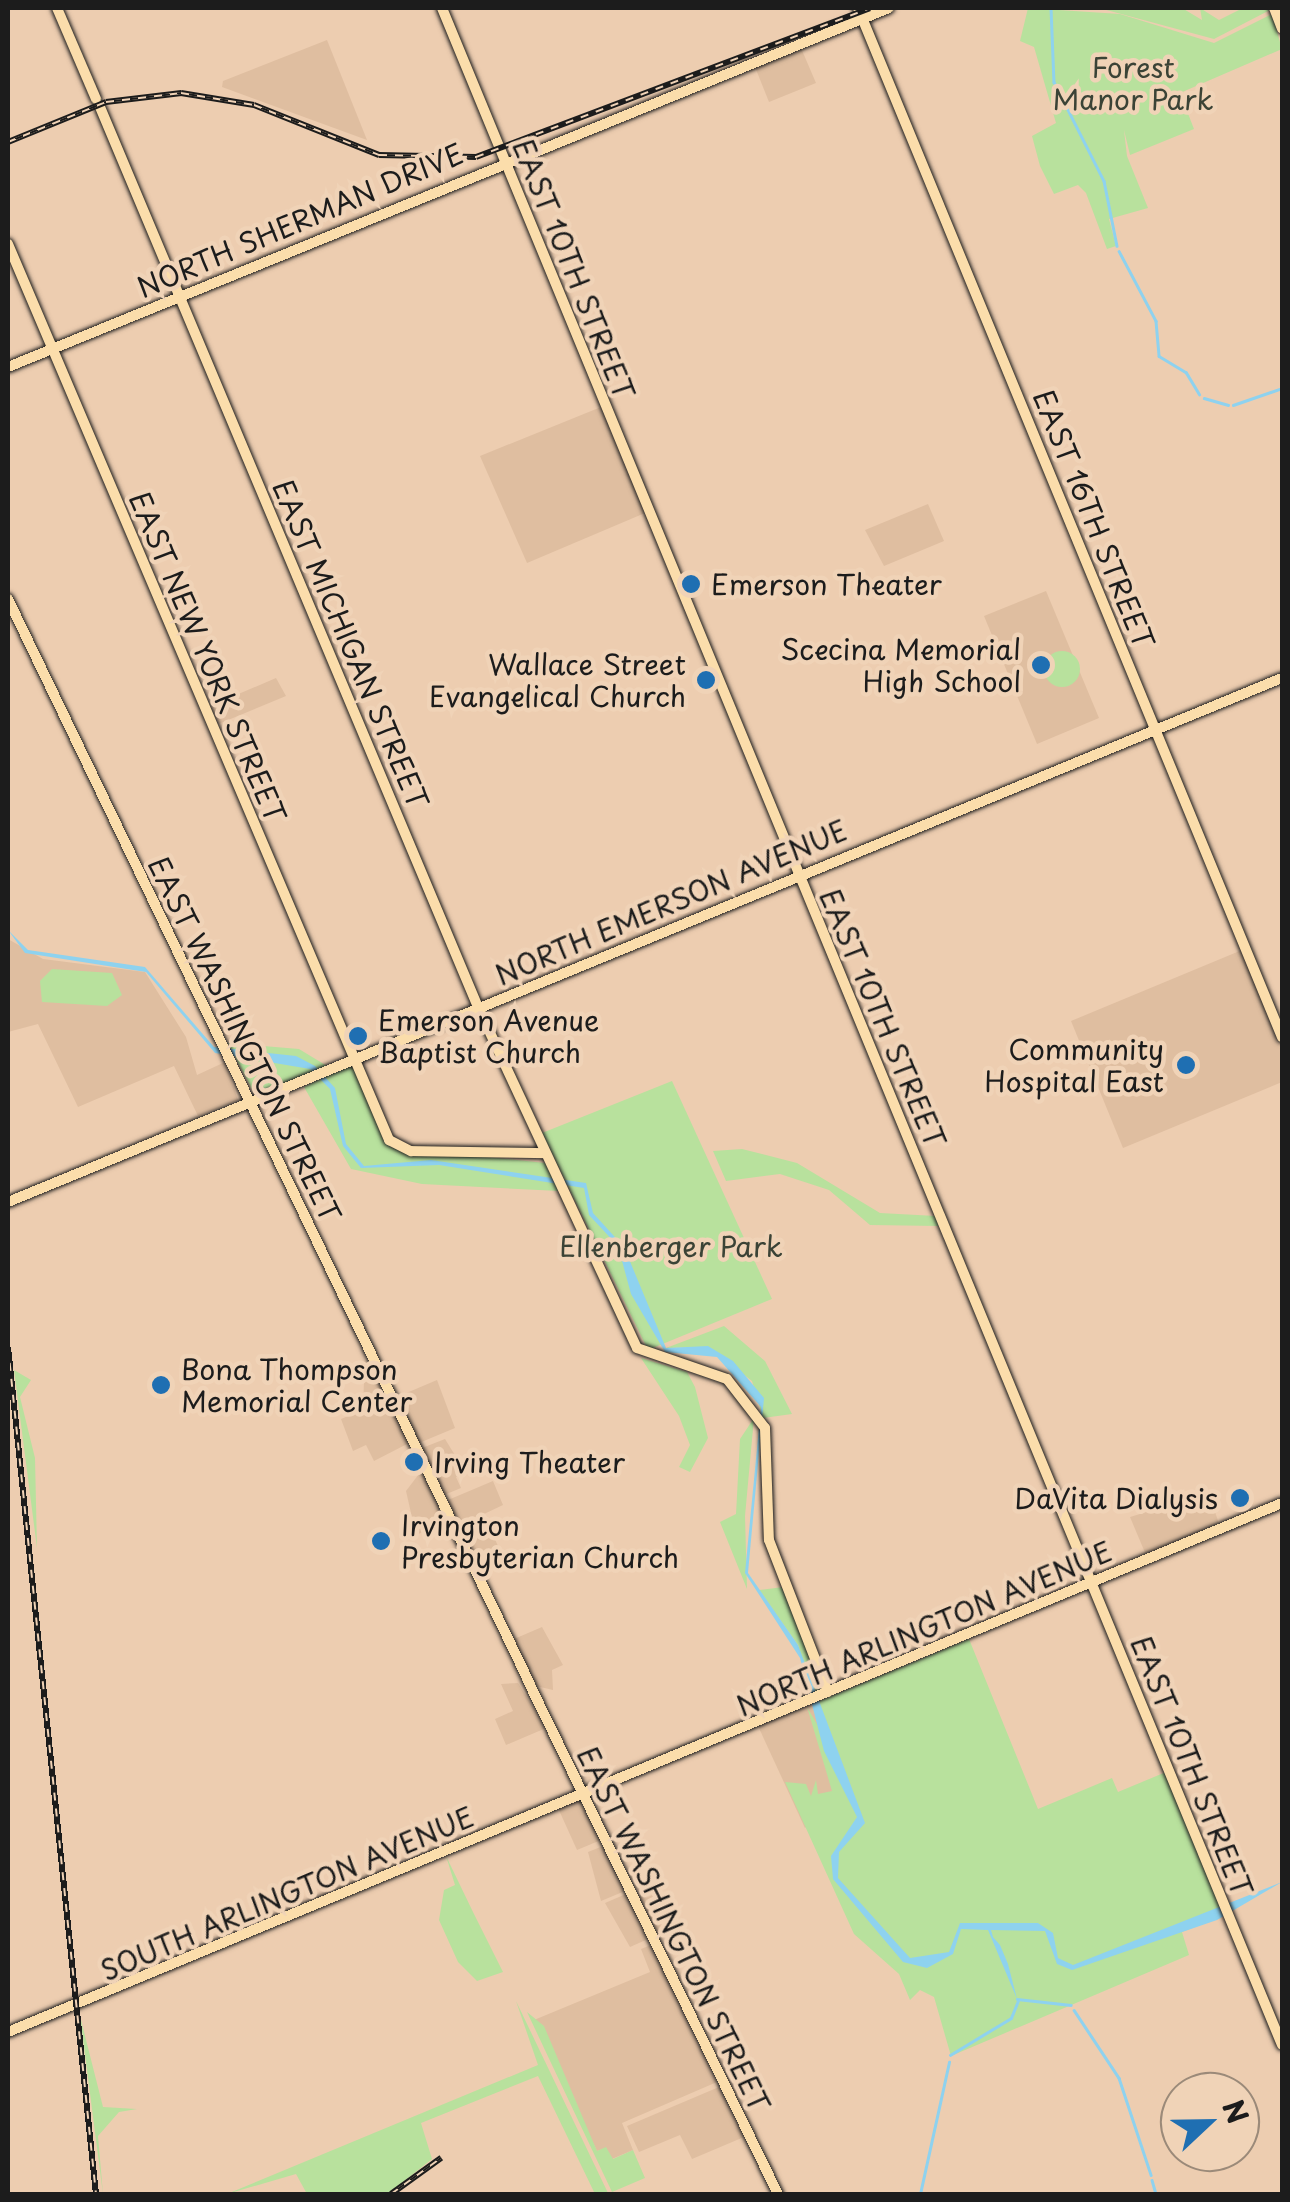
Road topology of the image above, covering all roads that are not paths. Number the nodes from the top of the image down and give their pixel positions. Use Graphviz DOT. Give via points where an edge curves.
graph roads {
  1 [pos="57,8"];
  2 [pos="442,8"];
  3 [pos="889,8"];
  4 [pos="1274,8"];
  5 [pos="860,13"];
  6 [pos="1282,26"];
  7 [pos="506,164"];
  8 [pos="8,244"];
  9 [pos="180,295"];
  10 [pos="53,348"];
  11 [pos="8,368"];
  12 [pos="8,599"];
  13 [pos="1282,675"];
  14 [pos="1155,727"];
  15 [pos="799,874"];
  16 [pos="478,1007"];
  17 [pos="1282,1037"];
  18 [pos="354,1059"];
  19 [pos="250,1102"];
  20 [pos="545,1153"];
  21 [pos="8,1202"];
  22 [pos="1282,1502"];
  23 [pos="1092,1583"];
  24 [pos="828,1692"];
  25 [pos="583,1793"];
  26 [pos="8,2032"];
  27 [pos="1282,2045"];
  28 [pos="778,2194"];
  1 -- 9 [label="main road, EAST MICHIGAN STREET"];
  2 -- 7 [label="main road, EAST 10TH STREET"];
  3 -- 5 [label="main road, NORTH SHERMAN DRIVE"];
  4 -- 6 [label="main road"];
  5 -- 7 [label="main road, NORTH SHERMAN DRIVE"];
  5 -- 14 [label="main road, EAST 16TH STREET"];
  7 -- 9 [label="main road, NORTH SHERMAN DRIVE"];
  7 -- 15 [label="main road, EAST 10TH STREET"];
  8 -- 10 [label="main road, EAST NEW YORK STREET"];
  9 -- 10 [label="main road, NORTH SHERMAN DRIVE"];
  9 -- 16 [label="main road, EAST MICHIGAN STREET"];
  10 -- 11 [label="main road, NORTH SHERMAN DRIVE"];
  10 -- 18 [label="main road, EAST NEW YORK STREET"];
  12 -- 19 [label="main road, EAST WASHINGTON STREET"];
  13 -- 14 [label="main road, NORTH EMERSON AVENUE"];
  14 -- 15 [label="main road, NORTH EMERSON AVENUE"];
  14 -- 17 [label="main road, EAST 16TH STREET"];
  15 -- 16 [label="main road, NORTH EMERSON AVENUE"];
  15 -- 23 [label="main road, EAST 10TH STREET"];
  16 -- 18 [label="main road, NORTH EMERSON AVENUE"];
  16 -- 20 [label="main road, EAST MICHIGAN STREET"];
  18 -- 19 [label="main road, NORTH EMERSON AVENUE"];
  18 -- 20 [label="main road, EAST NEW YORK STREET" via="389,1140 406,1150"];
  19 -- 21 [label="main road, NORTH EMERSON AVENUE"];
  19 -- 25 [label="main road, EAST WASHINGTON STREET"];
  20 -- 24 [label="main road, EAST MICHIGAN STREET" via="645,1354 722,1376 765,1428 763,1517"];
  22 -- 23 [label="main road, NORTH ARLINGTON AVENUE"];
  23 -- 24 [label="main road, NORTH ARLINGTON AVENUE"];
  23 -- 27 [label="main road, EAST 10TH STREET"];
  24 -- 25 [label="main road, NORTH ARLINGTON AVENUE"];
  25 -- 26 [label="main road, SOUTH ARLINGTON AVENUE"];
  25 -- 28 [label="main road, EAST WASHINGTON STREET"];
}
